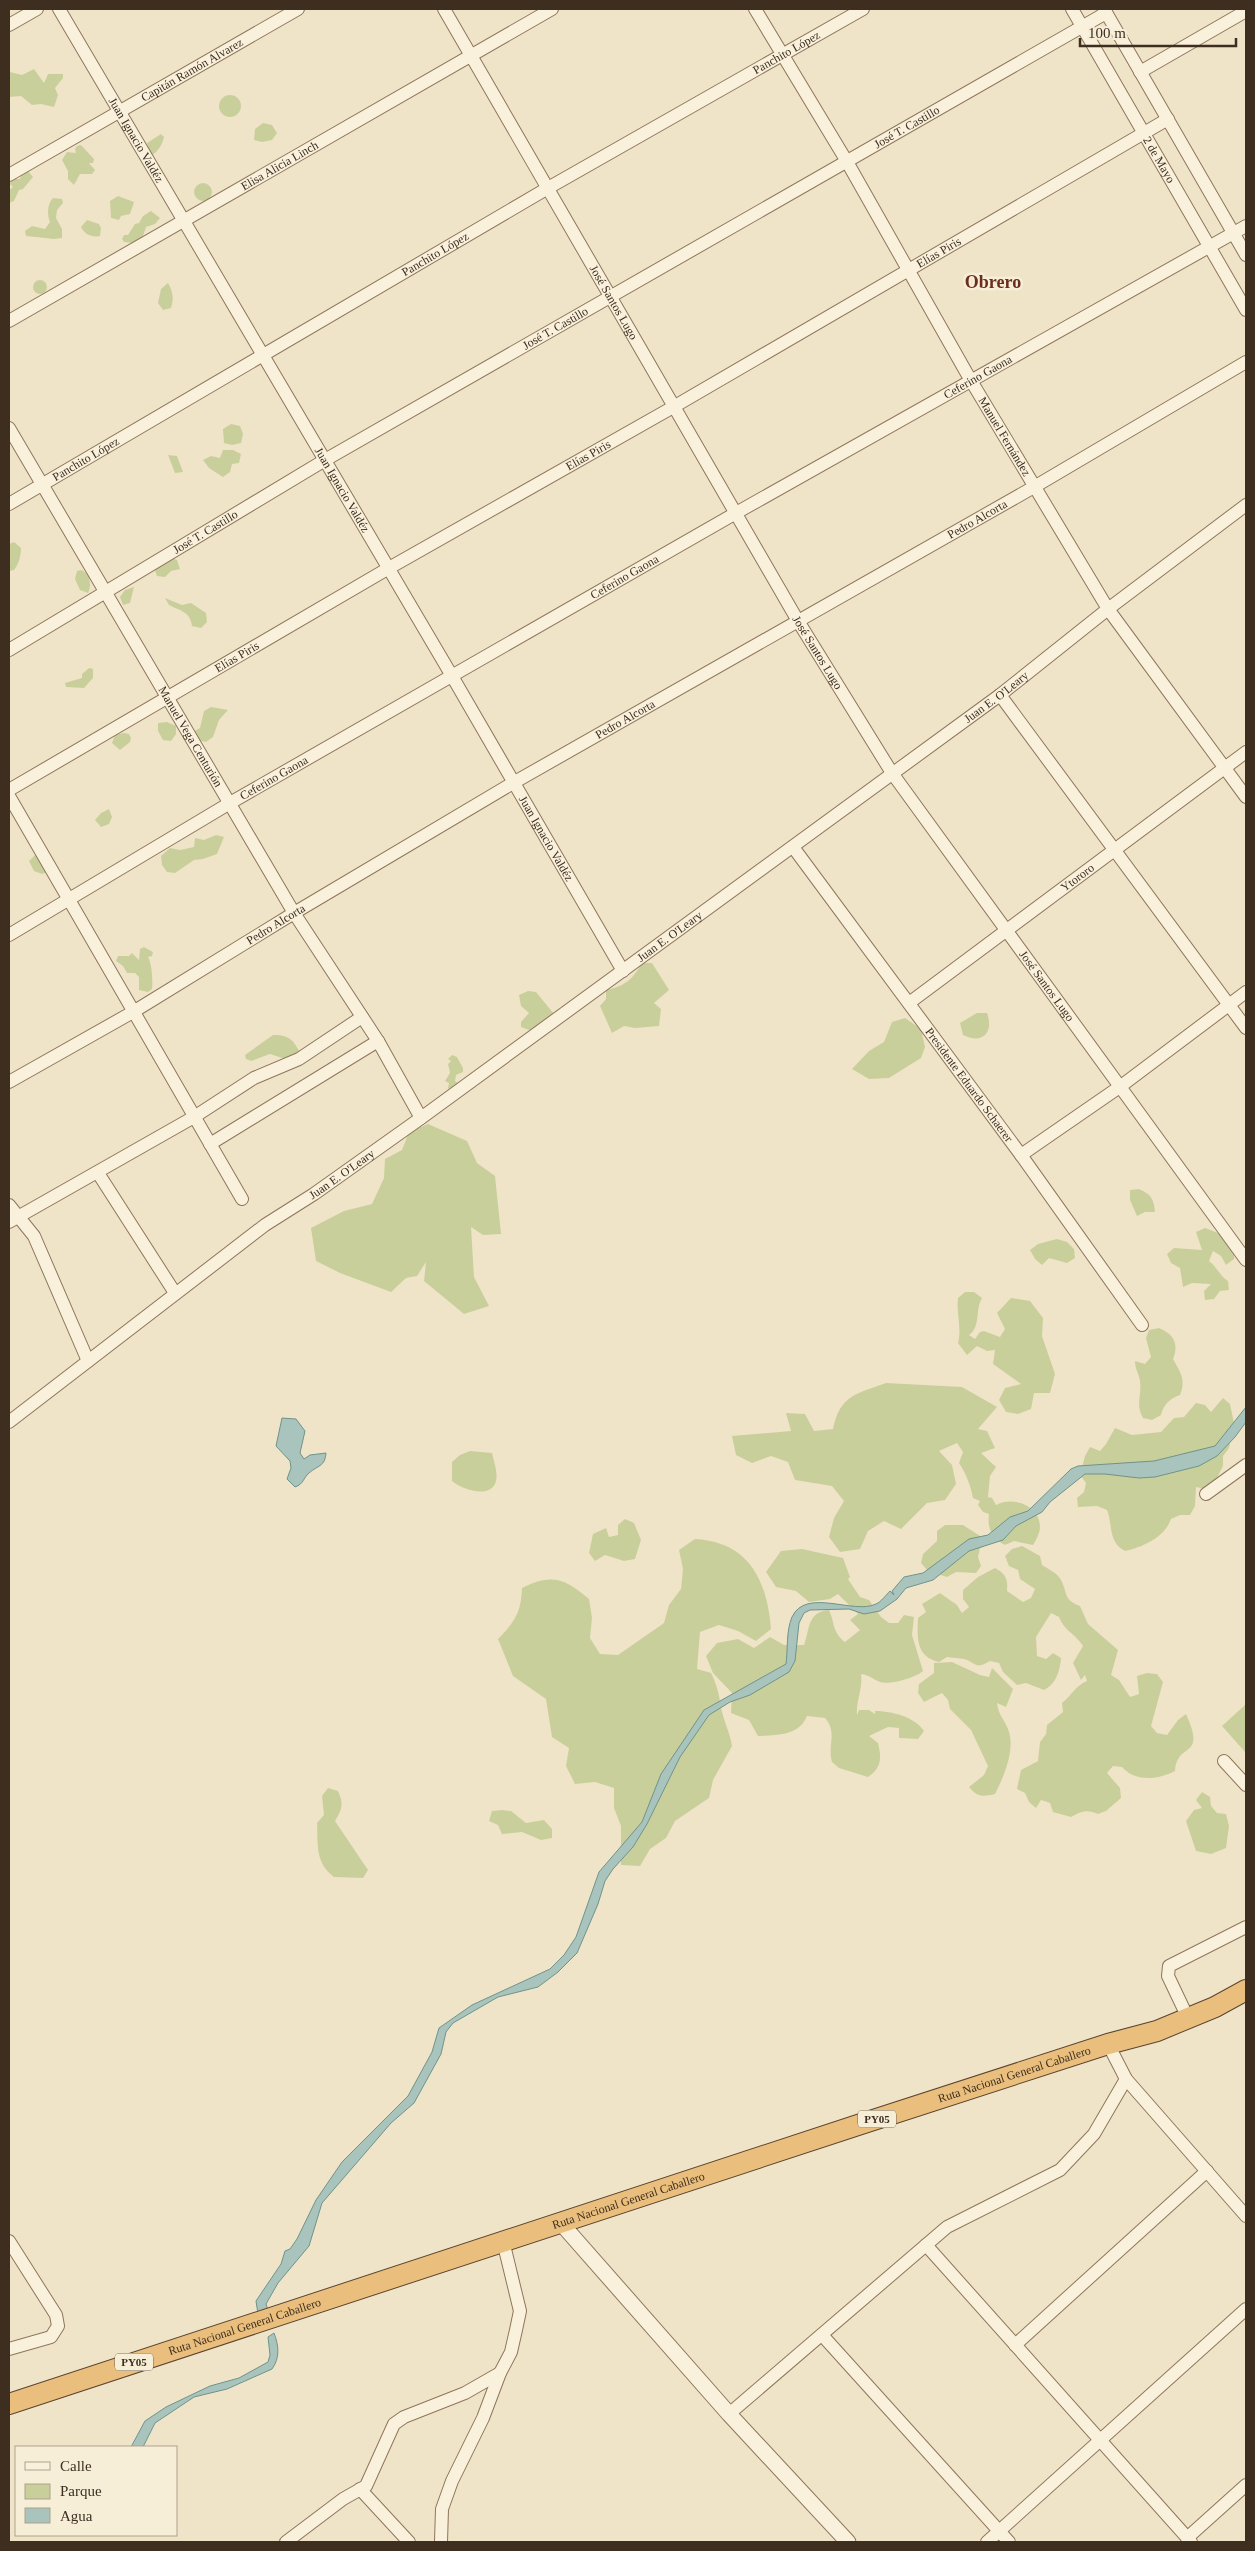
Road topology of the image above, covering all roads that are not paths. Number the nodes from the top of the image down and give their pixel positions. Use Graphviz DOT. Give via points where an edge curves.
graph roads {
  1 [pos="36,9"];
  2 [pos="59,9"];
  3 [pos="298,9"];
  4 [pos="444,9"];
  5 [pos="552,9"];
  6 [pos="755,9"];
  7 [pos="862,9"];
  8 [pos="1072,9"];
  9 [pos="1105,11"];
  10 [pos="1243,14"];
  11 [pos="9,25"];
  12 [pos="1082,26"];
  13 [pos="782,53"];
  14 [pos="472,56"];
  15 [pos="1140,72"];
  16 [pos="120,111"];
  17 [pos="1168,119"];
  18 [pos="1144,133"];
  19 [pos="846,160"];
  20 [pos="9,175"];
  21 [pos="548,188"];
  22 [pos="183,219"];
  23 [pos="1246,226"];
  24 [pos="1234,233"];
  25 [pos="1211,246"];
  26 [pos="1246,255"];
  27 [pos="906,270"];
  28 [pos="610,297"];
  29 [pos="1246,310"];
  30 [pos="9,321"];
  31 [pos="261,354"];
  32 [pos="1246,362"];
  33 [pos="970,379"];
  34 [pos="675,406"];
  35 [pos="9,428"];
  36 [pos="325,460"];
  37 [pos="42,484"];
  38 [pos="1034,487"];
  39 [pos="9,504"];
  40 [pos="1246,505"];
  41 [pos="736,513"];
  42 [pos="389,568"];
  43 [pos="105,591"];
  44 [pos="1108,609"];
  45 [pos="798,620"];
  46 [pos="9,650"];
  47 [pos="452,676"];
  48 [pos="1000,695"];
  49 [pos="167,697"];
  50 [pos="1246,752"];
  51 [pos="1225,768"];
  52 [pos="892,773"];
  53 [pos="513,783"];
  54 [pos="9,790"];
  55 [pos="9,796"];
  56 [pos="1246,797"];
  57 [pos="230,803"];
  58 [pos="793,847"];
  59 [pos="1114,851"];
  60 [pos="68,900"];
  61 [pos="294,913"];
  62 [pos="1006,931"];
  63 [pos="9,935"];
  64 [pos="623,971"];
  65 [pos="1246,992"];
  66 [pos="909,1003"];
  67 [pos="1230,1005"];
  68 [pos="133,1012"];
  69 [pos="362,1017"];
  70 [pos="1246,1028"];
  71 [pos="378,1041"];
  72 [pos="9,1082"];
  73 [pos="1121,1086"];
  74 [pos="194,1117"];
  75 [pos="421,1118"];
  76 [pos="210,1144"];
  77 [pos="1021,1154"];
  78 [pos="98,1173"];
  79 [pos="242,1200"];
  80 [pos="9,1205"];
  81 [pos="14,1219"];
  82 [pos="1246,1260"];
  83 [pos="175,1293"];
  84 [pos="1142,1325"];
  85 [pos="88,1361"];
  86 [pos="9,1422"];
  87 [pos="1246,1465"];
  88 [pos="1206,1494"];
  89 [pos="1224,1761"];
  90 [pos="1246,1785"];
  91 [pos="1246,1928"];
  92 [pos="1246,1990"];
  93 [pos="1188,2018"];
  94 [pos="1108,2044"];
  95 [pos="1126,2079"];
  96 [pos="1207,2171"];
  97 [pos="1246,2216"];
  98 [pos="560,2222"];
  99 [pos="9,2241"];
  100 [pos="503,2241"];
  101 [pos="926,2245"];
  102 [pos="1246,2309"];
  103 [pos="822,2335"];
  104 [pos="1015,2345"];
  105 [pos="9,2349"];
  106 [pos="500,2373"];
  107 [pos="9,2404"];
  108 [pos="729,2414"];
  109 [pos="1099,2441"];
  110 [pos="1246,2485"];
  111 [pos="360,2489"];
  112 [pos="999,2531"];
  113 [pos="1189,2540"];
  114 [pos="286,2542"];
  115 [pos="409,2542"];
  116 [pos="440,2542"];
  117 [pos="848,2542"];
  118 [pos="987,2542"];
  119 [pos="1009,2542"];
  1 -- 11 [label="street"];
  2 -- 16 [label="street, Juan Ignacio Valdéz"];
  3 -- 16 [label="street, Capitán Ramón Alvarez"];
  4 -- 14 [label="street, José Santos Lugo"];
  5 -- 14 [label="street, Elisa Alicia Linch"];
  6 -- 13 [label="street, Manuel Fernández"];
  7 -- 13 [label="street, Panchito López"];
  8 -- 12 [label="street, 2 de Mayo"];
  9 -- 12 [label="street, José T. Castillo"];
  9 -- 15 [label="street"];
  10 -- 15 [label="street"];
  12 -- 18 [label="street, 2 de Mayo"];
  12 -- 19 [label="street, José T. Castillo"];
  13 -- 19 [label="street, Manuel Fernández"];
  13 -- 21 [label="street, Panchito López"];
  14 -- 21 [label="street, José Santos Lugo"];
  14 -- 22 [label="street, Elisa Alicia Linch"];
  15 -- 17 [label="street"];
  16 -- 20 [label="street, Capitán Ramón Alvarez"];
  16 -- 22 [label="street, Juan Ignacio Valdéz"];
  17 -- 18 [label="street, Elías Piris"];
  17 -- 24 [label="street"];
  18 -- 25 [label="street, 2 de Mayo"];
  18 -- 27 [label="street, Elías Piris"];
  19 -- 27 [label="street, Manuel Fernández"];
  19 -- 28 [label="street, José T. Castillo"];
  21 -- 28 [label="street, José Santos Lugo"];
  21 -- 31 [label="street, Panchito López"];
  22 -- 30 [label="street, Elisa Alicia Linch"];
  22 -- 31 [label="street, Juan Ignacio Valdéz"];
  23 -- 24 [label="street, Ceferino Gaona"];
  24 -- 25 [label="street, Ceferino Gaona"];
  24 -- 26 [label="street"];
  25 -- 29 [label="street, 2 de Mayo"];
  25 -- 33 [label="street, Ceferino Gaona"];
  27 -- 33 [label="street, Manuel Fernández"];
  27 -- 34 [label="street, Elías Piris"];
  28 -- 34 [label="street, José Santos Lugo"];
  28 -- 36 [label="street, José T. Castillo"];
  31 -- 36 [label="street, Juan Ignacio Valdéz"];
  31 -- 37 [label="street, Panchito López"];
  32 -- 38 [label="street, Pedro Alcorta"];
  33 -- 38 [label="street, Manuel Fernández"];
  33 -- 41 [label="street, Ceferino Gaona"];
  34 -- 41 [label="street, José Santos Lugo"];
  34 -- 42 [label="street, Elías Piris"];
  35 -- 37 [label="street, Manuel Vega Centurión"];
  36 -- 42 [label="street, Juan Ignacio Valdéz"];
  36 -- 43 [label="street, José T. Castillo"];
  37 -- 39 [label="street, Panchito López"];
  37 -- 43 [label="street, Manuel Vega Centurión"];
  38 -- 44 [label="street, Manuel Fernández"];
  38 -- 45 [label="street, Pedro Alcorta"];
  40 -- 44 [label="street, Juan E. O'Leary"];
  41 -- 45 [label="street, José Santos Lugo"];
  41 -- 47 [label="street, Ceferino Gaona"];
  42 -- 47 [label="street, Juan Ignacio Valdéz"];
  42 -- 49 [label="street, Elías Piris"];
  43 -- 46 [label="street, José T. Castillo"];
  43 -- 49 [label="street, Manuel Vega Centurión"];
  44 -- 48 [label="street, Juan E. O'Leary"];
  44 -- 51 [label="street, Manuel Fernández"];
  45 -- 52 [label="street, José Santos Lugo"];
  45 -- 53 [label="street, Pedro Alcorta"];
  47 -- 53 [label="street, Juan Ignacio Valdéz"];
  47 -- 57 [label="street, Ceferino Gaona"];
  48 -- 52 [label="street, Juan E. O'Leary"];
  48 -- 59 [label="street"];
  49 -- 54 [label="street, Elías Piris"];
  49 -- 57 [label="street, Manuel Vega Centurión"];
  50 -- 51 [label="street, Ytororo"];
  51 -- 56 [label="street, Manuel Fernández"];
  51 -- 59 [label="street, Ytororo"];
  52 -- 58 [label="street, Juan E. O'Leary"];
  52 -- 62 [label="street, José Santos Lugo"];
  53 -- 61 [label="street, Pedro Alcorta"];
  53 -- 64 [label="street, Juan Ignacio Valdéz"];
  55 -- 60 [label="street"];
  57 -- 60 [label="street, Ceferino Gaona"];
  57 -- 61 [label="street, Manuel Vega Centurión"];
  58 -- 64 [label="street, Juan E. O'Leary"];
  58 -- 66 [label="street, Presidente Eduardo Schaerer"];
  59 -- 62 [label="street, Ytororo"];
  59 -- 67 [label="street"];
  60 -- 63 [label="street, Ceferino Gaona"];
  60 -- 68 [label="street"];
  61 -- 68 [label="street, Pedro Alcorta"];
  61 -- 69 [label="street, Manuel Vega Centurión"];
  62 -- 66 [label="street, Ytororo"];
  62 -- 73 [label="street, José Santos Lugo"];
  64 -- 75 [label="street, Juan E. O'Leary"];
  65 -- 67 [label="street"];
  66 -- 77 [label="street, Presidente Eduardo Schaerer"];
  67 -- 70 [label="street"];
  67 -- 73 [label="street"];
  68 -- 72 [label="street, Pedro Alcorta"];
  68 -- 74 [label="street"];
  69 -- 71 [label="street, Manuel Vega Centurión"];
  69 -- 74 [label="street" via="299,1058 254,1078"];
  71 -- 75 [label="street, Manuel Vega Centurión"];
  71 -- 76 [label="street"];
  73 -- 77 [label="street"];
  73 -- 82 [label="street, José Santos Lugo"];
  74 -- 76 [label="street"];
  74 -- 78 [label="street"];
  75 -- 83 [label="street, Juan E. O'Leary" via="266,1225"];
  76 -- 79 [label="street"];
  77 -- 84 [label="street, Presidente Eduardo Schaerer"];
  78 -- 81 [label="street"];
  78 -- 83 [label="street"];
  80 -- 81 [label="street"];
  81 -- 85 [label="street" via="34,1236"];
  83 -- 85 [label="street, Juan E. O'Leary"];
  85 -- 86 [label="street, Juan E. O'Leary"];
  87 -- 88 [label="street"];
  89 -- 90 [label="street"];
  91 -- 93 [label="street" via="1169,1966 1168,1976"];
  92 -- 93 [label="highway, Ruta Nacional General Caballero / PY05"];
  93 -- 94 [label="highway, Ruta Nacional General Caballero / PY05" via="1157,2031"];
  94 -- 95 [label="street"];
  94 -- 98 [label="highway, Ruta Nacional General Caballero / PY05"];
  95 -- 96 [label="street"];
  95 -- 101 [label="street" via="1094,2134 1060,2170 947,2228"];
  96 -- 97 [label="street"];
  96 -- 104 [label="street"];
  98 -- 100 [label="highway, Ruta Nacional General Caballero / PY05"];
  98 -- 108 [label="street"];
  99 -- 105 [label="street" via="56,2315 58,2326 51,2337"];
  100 -- 106 [label="street" via="520,2311 511,2352"];
  100 -- 107 [label="highway, Ruta Nacional General Caballero / PY05"];
  101 -- 103 [label="street"];
  101 -- 104 [label="street"];
  102 -- 109 [label="street"];
  103 -- 108 [label="street"];
  103 -- 112 [label="street"];
  104 -- 109 [label="street"];
  106 -- 111 [label="street" via="465,2394 404,2417 394,2424 366,2486"];
  106 -- 116 [label="street" via="442,2509"];
  108 -- 117 [label="street"];
  109 -- 112 [label="street"];
  109 -- 113 [label="street"];
  110 -- 113 [label="street"];
  111 -- 114 [label="street"];
  111 -- 115 [label="street"];
  112 -- 118 [label="street"];
  112 -- 119 [label="street"];
}
